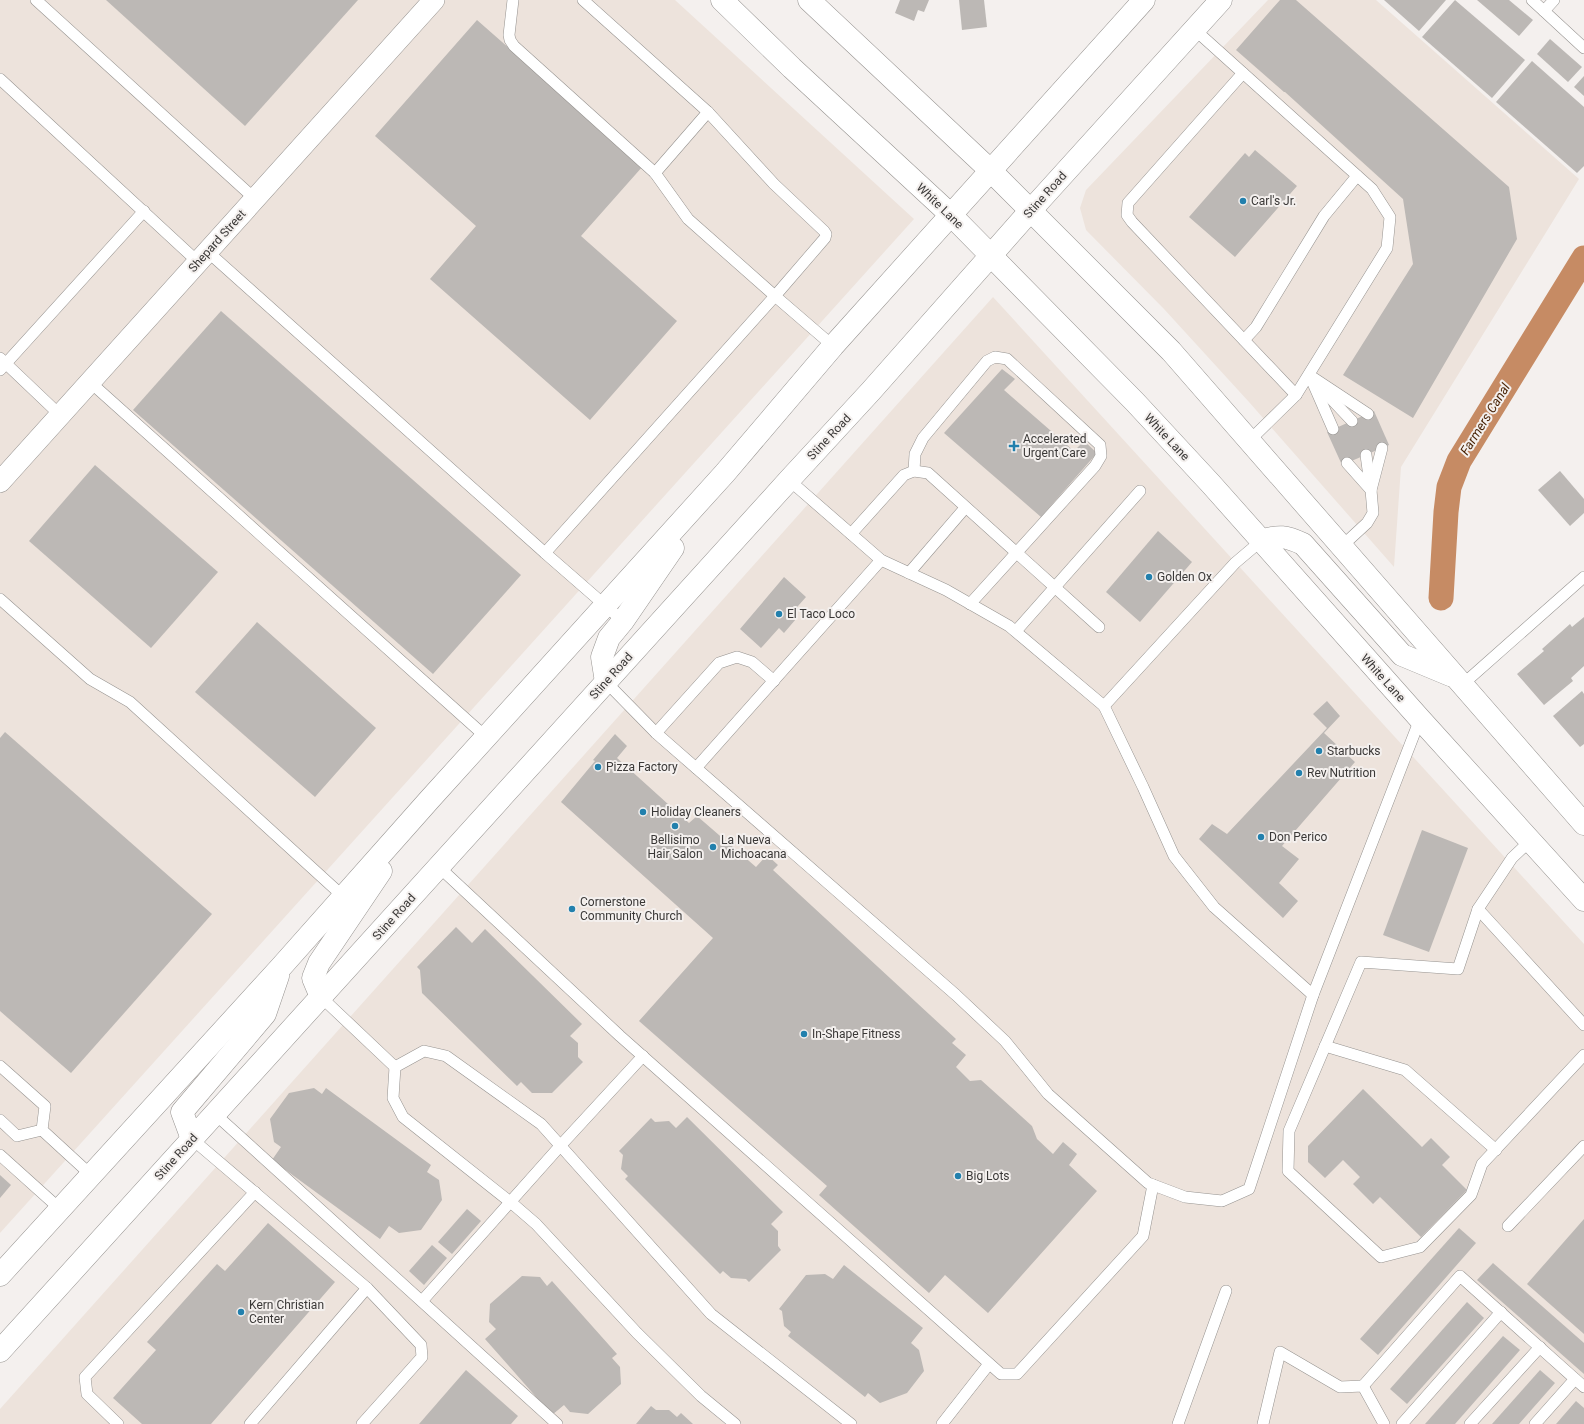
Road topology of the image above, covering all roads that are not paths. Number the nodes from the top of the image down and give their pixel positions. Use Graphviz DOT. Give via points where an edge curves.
graph roads {
  1 [pos="36,0"];
  2 [pos="434,0"];
  3 [pos="513,0"];
  4 [pos="583,0"];
  5 [pos="722,0"];
  6 [pos="809,0"];
  7 [pos="1144,0"];
  8 [pos="1221,0"];
  9 [pos="1532,0"];
  10 [pos="1554,0"];
  11 [pos="1544,11"];
  12 [pos="1194,29"];
  13 [pos="1584,48"];
  14 [pos="1243,73"];
  15 [pos="0,79"];
  16 [pos="708,112"];
  17 [pos="990,170"];
  18 [pos="655,173"];
  19 [pos="1358,176"];
  20 [pos="255,199"];
  21 [pos="1031,210"];
  22 [pos="144,211"];
  23 [pos="951,215"];
  24 [pos="991,255"];
  25 [pos="203,257"];
  26 [pos="776,296"];
  27 [pos="1244,340"];
  28 [pos="833,346"];
  29 [pos="2,364"];
  30 [pos="1309,375"];
  31 [pos="90,382"];
  32 [pos="1296,395"];
  33 [pos="1368,414"];
  34 [pos="60,415"];
  35 [pos="1352,421"];
  36 [pos="1333,429"];
  37 [pos="1249,442"];
  38 [pos="1382,448"];
  39 [pos="1366,455"];
  40 [pos="1347,463"];
  41 [pos="914,471"];
  42 [pos="725,473"];
  43 [pos="788,480"];
  44 [pos="0,482"];
  45 [pos="1371,490"];
  46 [pos="1140,491"];
  47 [pos="966,508"];
  48 [pos="852,534"];
  49 [pos="1261,541"];
  50 [pos="1342,547"];
  51 [pos="1016,552"];
  52 [pos="545,553"];
  53 [pos="882,560"];
  54 [pos="909,573"];
  55 [pos="1584,577"];
  56 [pos="1054,588"];
  57 [pos="0,599"];
  58 [pos="970,604"];
  59 [pos="605,606"];
  60 [pos="623,621"];
  61 [pos="1099,627"];
  62 [pos="1016,631"];
  63 [pos="774,681"];
  64 [pos="1458,681"];
  65 [pos="606,682"];
  66 [pos="1104,706"];
  67 [pos="1420,719"];
  68 [pos="656,733"];
  69 [pos="486,738"];
  70 [pos="696,768"];
  71 [pos="1584,824"];
  72 [pos="1530,840"];
  73 [pos="439,867"];
  74 [pos="1584,900"];
  75 [pos="350,903"];
  76 [pos="1478,909"];
  77 [pos="281,967"];
  78 [pos="1313,995"];
  79 [pos="321,997"];
  80 [pos="1584,1025"];
  81 [pos="1325,1046"];
  82 [pos="1584,1054"];
  83 [pos="643,1056"];
  84 [pos="0,1066"];
  85 [pos="395,1067"];
  86 [pos="215,1114"];
  87 [pos="0,1120"];
  88 [pos="42,1130"];
  89 [pos="192,1139"];
  90 [pos="561,1145"];
  91 [pos="1584,1146"];
  92 [pos="1496,1150"];
  93 [pos="0,1155"];
  94 [pos="91,1175"];
  95 [pos="1154,1185"];
  96 [pos="254,1192"];
  97 [pos="510,1202"];
  98 [pos="60,1209"];
  99 [pos="1508,1226"];
  100 [pos="0,1275"];
  101 [pos="367,1288"];
  102 [pos="1226,1291"];
  103 [pos="422,1301"];
  104 [pos="1501,1312"];
  105 [pos="1540,1347"];
  106 [pos="0,1351"];
  107 [pos="989,1364"];
  108 [pos="1575,1379"];
  109 [pos="1363,1386"];
  110 [pos="1584,1387"];
  111 [pos="118,1424"];
  112 [pos="250,1424"];
  113 [pos="362,1424"];
  114 [pos="557,1424"];
  115 [pos="735,1424"];
  116 [pos="851,1424"];
  117 [pos="942,1424"];
  118 [pos="1178,1424"];
  119 [pos="1263,1424"];
  120 [pos="1384,1424"];
  121 [pos="1402,1424"];
  122 [pos="1470,1424"];
  123 [pos="1534,1424"];
  1 -- 20 [label="lane"];
  2 -- 20 [label="street, Shepard Street"];
  3 -- 18 [label="lane" via="509,35 514,46"];
  4 -- 16 [label="lane"];
  5 -- 23 [label="main road, White Lane"];
  6 -- 17 [label="main road"];
  7 -- 17 [label="main road"];
  8 -- 12 [label="main road, Stine Road"];
  9 -- 11 [label="lane"];
  10 -- 11 [label="lane"];
  11 -- 13 [label="lane"];
  12 -- 14 [label="lane"];
  12 -- 21 [label="main road, Stine Road"];
  14 -- 19 [label="lane"];
  14 -- 27 [label="lane" via="1128,203 1127,214"];
  15 -- 22 [label="lane"];
  16 -- 18 [label="lane"];
  16 -- 26 [label="lane" via="774,184 826,234 826,238"];
  17 -- 21 [label="main road"];
  17 -- 23 [label="main road"];
  18 -- 26 [label="lane" via="688,219"];
  19 -- 27 [label="lane" via="1324,216 1256,327"];
  19 -- 30 [label="lane" via="1372,189 1390,217 1387,248"];
  20 -- 25 [label="street, Shepard Street"];
  21 -- 24 [label="main road, Stine Road"];
  21 -- 37 [label="main road" via="1171,351"];
  22 -- 25 [label="lane"];
  22 -- 29 [label="lane"];
  23 -- 24 [label="main road, White Lane"];
  23 -- 28 [label="main road"];
  24 -- 43 [label="main road, Stine Road" via="871,391"];
  24 -- 49 [label="main road, White Lane" via="1146,414"];
  25 -- 31 [label="street, Shepard Street"];
  25 -- 52 [label="lane"];
  26 -- 28 [label="lane"];
  26 -- 52 [label="lane"];
  27 -- 32 [label="lane"];
  28 -- 42 [label="main road"];
  29 -- 34 [label="lane"];
  30 -- 32 [label="lane"];
  30 -- 33 [label="lane"];
  30 -- 35 [label="lane"];
  30 -- 36 [label="lane"];
  31 -- 34 [label="street, Shepard Street"];
  31 -- 69 [label="lane"];
  32 -- 37 [label="lane"];
  34 -- 44 [label="street, Shepard Street"];
  37 -- 50 [label="main road"];
  38 -- 45 [label="lane"];
  39 -- 45 [label="lane"];
  40 -- 45 [label="lane"];
  41 -- 47 [label="lane" via="928,473"];
  41 -- 48 [label="lane" via="904,475"];
  41 -- 51 [label="lane" via="915,454 923,438 987,361 995,357 1007,359 1100,445 1101,456 1095,466"];
  42 -- 59 [label="main road"];
  42 -- 60 [label="main road"];
  43 -- 48 [label="lane"];
  43 -- 65 [label="main road, Stine Road"];
  45 -- 50 [label="lane" via="1373,513 1367,523"];
  46 -- 56 [label="lane"];
  47 -- 51 [label="lane"];
  47 -- 54 [label="lane"];
  48 -- 53 [label="lane"];
  49 -- 64 [label="main road" via="1282,537 1303,544 1402,655"];
  49 -- 66 [label="lane" via="1235,563"];
  49 -- 67 [label="main road, White Lane"];
  50 -- 64 [label="main road"];
  51 -- 56 [label="lane"];
  51 -- 58 [label="lane"];
  52 -- 59 [label="lane"];
  53 -- 54 [label="lane"];
  53 -- 63 [label="lane"];
  54 -- 58 [label="lane"];
  55 -- 64 [label="lane"];
  56 -- 61 [label="lane"];
  56 -- 62 [label="lane"];
  57 -- 75 [label="lane" via="90,679 130,702"];
  58 -- 62 [label="lane"];
  59 -- 60 [label="lane"];
  59 -- 69 [label="main road"];
  60 -- 65 [label="main road" via="609,638 602,657"];
  62 -- 66 [label="lane"];
  63 -- 68 [label="lane" via="752,662 736,657 719,663"];
  63 -- 70 [label="lane"];
  64 -- 71 [label="main road"];
  65 -- 68 [label="lane"];
  65 -- 73 [label="main road, Stine Road"];
  66 -- 78 [label="lane" via="1174,856 1214,907"];
  67 -- 72 [label="main road, White Lane"];
  67 -- 78 [label="lane"];
  68 -- 70 [label="lane"];
  69 -- 75 [label="main road" via="430,799"];
  70 -- 95 [label="lane" via="956,995 1005,1041 1048,1094 1148,1183"];
  72 -- 74 [label="main road, White Lane"];
  72 -- 76 [label="lane" via="1512,858"];
  73 -- 79 [label="main road, Stine Road"];
  73 -- 83 [label="lane"];
  75 -- 77 [label="main road"];
  75 -- 79 [label="main road" via="313,978"];
  76 -- 80 [label="lane"];
  76 -- 81 [label="lane" via="1458,969 1361,962"];
  77 -- 89 [label="main road" via="265,1014 182,1112"];
  77 -- 94 [label="main road"];
  78 -- 95 [label="lane" via="1249,1189 1222,1201 1185,1198"];
  79 -- 85 [label="lane"];
  79 -- 86 [label="main road, Stine Road"];
  81 -- 92 [label="lane" via="1405,1070"];
  81 -- 92 [label="lane" via="1289,1131 1288,1171 1380,1257 1420,1247 1471,1195 1482,1164"];
  82 -- 92 [label="lane"];
  83 -- 90 [label="lane"];
  83 -- 107 [label="lane"];
  84 -- 88 [label="lane" via="45,1106"];
  85 -- 90 [label="lane" via="424,1051 446,1056 541,1124"];
  85 -- 97 [label="lane" via="393,1098 403,1117"];
  86 -- 89 [label="main road, Stine Road"];
  86 -- 103 [label="lane"];
  87 -- 88 [label="lane" via="17,1136"];
  88 -- 94 [label="lane"];
  89 -- 96 [label="lane"];
  89 -- 106 [label="main road, Stine Road"];
  90 -- 97 [label="lane"];
  90 -- 116 [label="lane" via="710,1314"];
  91 -- 99 [label="lane"];
  93 -- 98 [label="lane"];
  94 -- 98 [label="main road"];
  95 -- 107 [label="lane" via="1143,1236 1017,1374 1001,1374"];
  96 -- 101 [label="lane"];
  96 -- 111 [label="lane" via="85,1377 87,1394"];
  97 -- 103 [label="lane"];
  97 -- 115 [label="lane" via="536,1224 647,1344 701,1396"];
  98 -- 100 [label="main road"];
  101 -- 112 [label="lane"];
  101 -- 113 [label="lane" via="421,1345 422,1357"];
  102 -- 118 [label="lane"];
  103 -- 114 [label="lane"];
  104 -- 105 [label="lane"];
  104 -- 109 [label="lane" via="1460,1276"];
  104 -- 121 [label="lane"];
  105 -- 108 [label="lane"];
  105 -- 122 [label="lane"];
  107 -- 117 [label="lane"];
  108 -- 110 [label="lane"];
  108 -- 123 [label="lane"];
  109 -- 119 [label="lane" via="1340,1387 1280,1352"];
  109 -- 120 [label="lane"];
}
